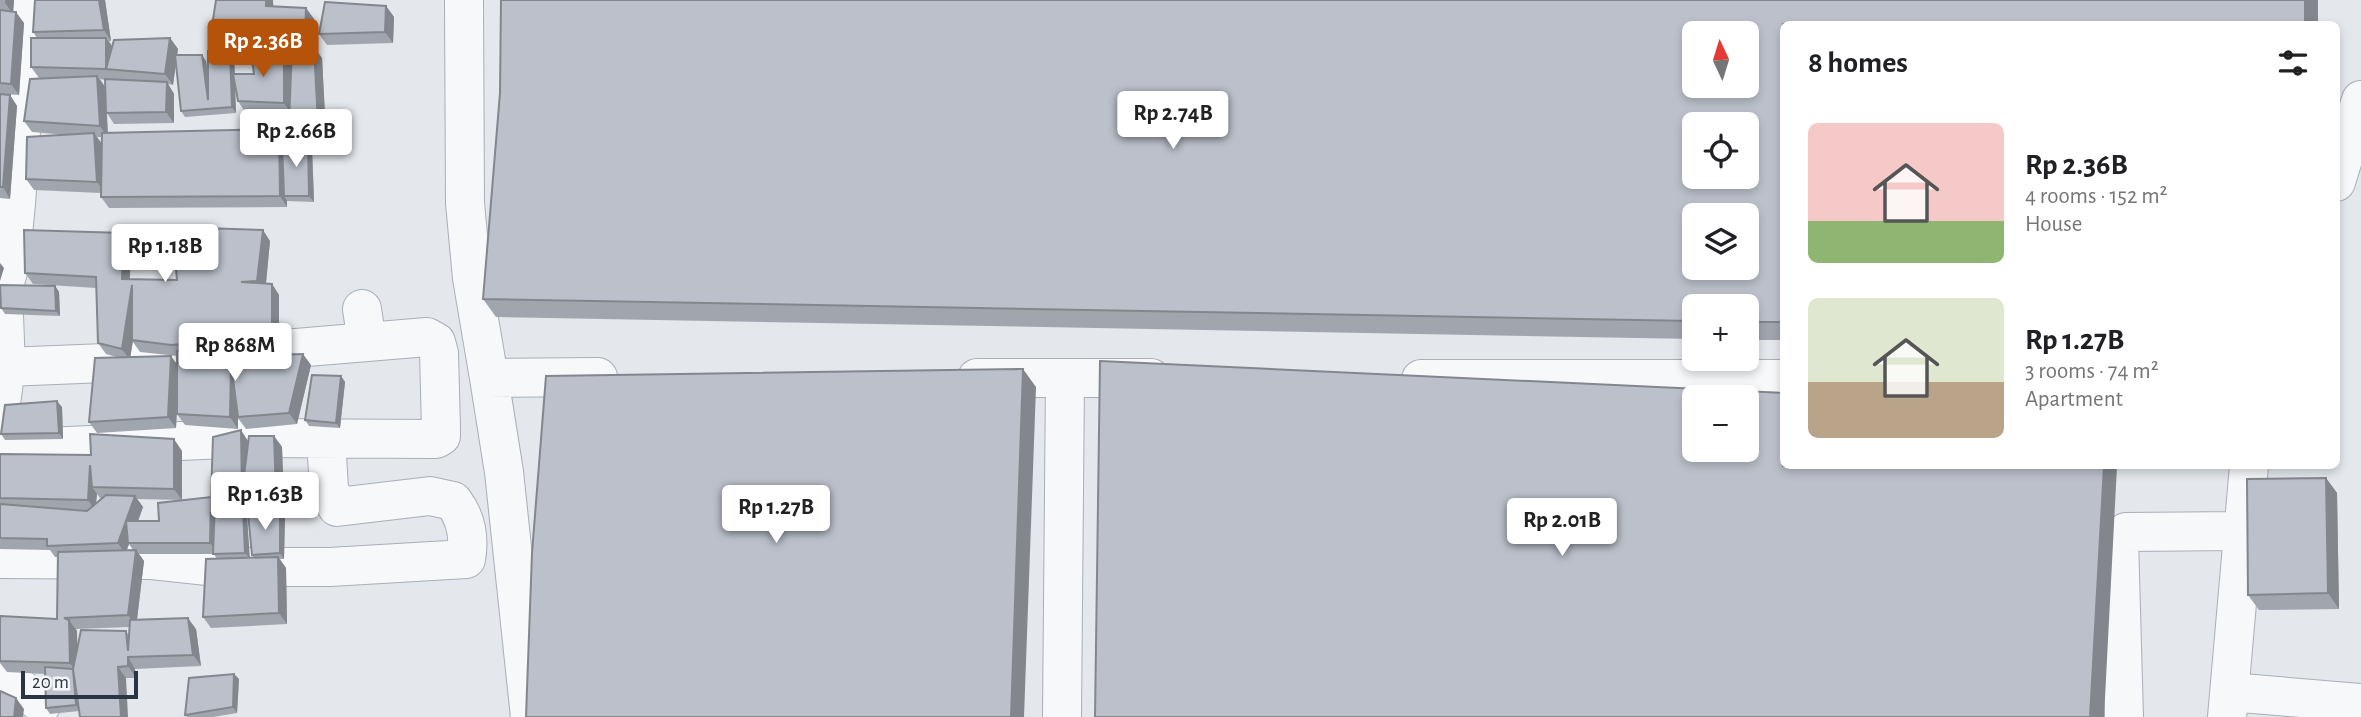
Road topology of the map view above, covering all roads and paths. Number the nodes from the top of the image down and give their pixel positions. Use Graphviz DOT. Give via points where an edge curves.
graph roads {
  1 [pos="30,0"];
  2 [pos="464,0"];
  3 [pos="2361,100"];
  4 [pos="2340,169"];
  5 [pos="6,367"];
  6 [pos="634,377"];
  7 [pos="943,377"];
  8 [pos="489,378"];
  9 [pos="1065,378"];
  10 [pos="1189,378"];
  11 [pos="1382,379"];
  12 [pos="1780,379"];
  13 [pos="0,411"];
  14 [pos="326,439"];
  15 [pos="0,449"];
  16 [pos="2249,469"];
  17 [pos="2241,531"];
  18 [pos="0,559"];
  19 [pos="0,674"];
  20 [pos="2361,703"];
  21 [pos="42,704"];
  22 [pos="2228,704"];
  23 [pos="530,717"];
  24 [pos="1062,717"];
  25 [pos="2124,717"];
  1 -- 5 [label="street" via="16,204 2,299"];
  2 -- 8 [label="street" via="465,203"];
  3 -- 4 [label="street"];
  5 -- 13 [label="street"];
  5 -- 14 [label="street" via="130,362 364,326 436,342 441,436 431,441"];
  6 -- 8 [label="street"];
  7 -- 9 [label="street"];
  8 -- 23 [label="street" via="504,472"];
  9 -- 10 [label="street"];
  9 -- 24 [label="street"];
  11 -- 12 [label="street"];
  14 -- 15 [label="street"];
  14 -- 18 [label="street" via="329,489 337,507 430,496 453,500 468,536 466,559 330,567 217,567 152,560"];
  16 -- 17 [label="street"];
  17 -- 22 [label="street"];
  17 -- 25 [label="street" via="2126,532 2119,538"];
  19 -- 21 [label="street"];
  20 -- 22 [label="street"];
}
